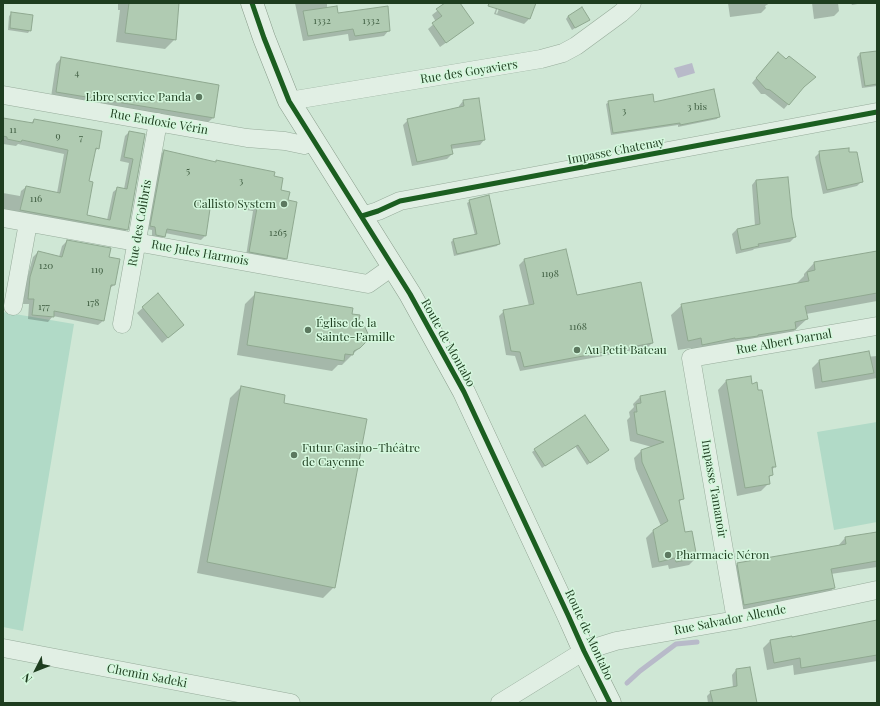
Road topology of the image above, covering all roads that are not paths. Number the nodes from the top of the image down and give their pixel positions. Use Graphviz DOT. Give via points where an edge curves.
graph roads {
  1 [pos="252,3"];
  2 [pos="632,3"];
  3 [pos="3,94"];
  4 [pos="289,102"];
  5 [pos="877,112"];
  6 [pos="158,122"];
  7 [pos="314,141"];
  8 [pos="362,216"];
  9 [pos="3,218"];
  10 [pos="28,223"];
  11 [pos="136,242"];
  12 [pos="392,267"];
  13 [pos="13,306"];
  14 [pos="122,324"];
  15 [pos="877,326"];
  16 [pos="691,358"];
  17 [pos="877,590"];
  18 [pos="736,620"];
  19 [pos="3,648"];
  20 [pos="584,651"];
  21 [pos="291,703"];
  22 [pos="500,703"];
  23 [pos="610,703"];
  1 -- 4 [label="main road, Route de Montabo"];
  2 -- 4 [label="street, Rue des Goyaviers" via="576,46 541,60"];
  3 -- 6 [label="street, Rue Eudoxie Vérin"];
  4 -- 7 [label="main road, Route de Montabo"];
  5 -- 8 [label="street, Impasse Chatenay" via="400,201"];
  6 -- 7 [label="street, Rue Eudoxie Vérin" via="304,145"];
  6 -- 11 [label="street, Rue des Colibris"];
  7 -- 8 [label="main road, Route de Montabo"];
  8 -- 12 [label="main road, Route de Montabo"];
  9 -- 10 [label="street, Rue Jules Harmois"];
  10 -- 11 [label="street, Rue Jules Harmois"];
  10 -- 13 [label="street"];
  11 -- 12 [label="street, Rue Jules Harmois" via="368,284"];
  11 -- 14 [label="street, Rue des Colibris"];
  12 -- 20 [label="main road, Route de Montabo" via="416,304 464,392"];
  15 -- 16 [label="street, Rue Albert Darnal"];
  16 -- 18 [label="street, Impasse Tamanoir"];
  17 -- 18 [label="street, Rue Salvador Allende"];
  18 -- 20 [label="street, Rue Salvador Allende" via="616,641"];
  19 -- 21 [label="street, Chemin Sadeki"];
  20 -- 22 [label="street"];
  20 -- 23 [label="main road, Route de Montabo"];
}
